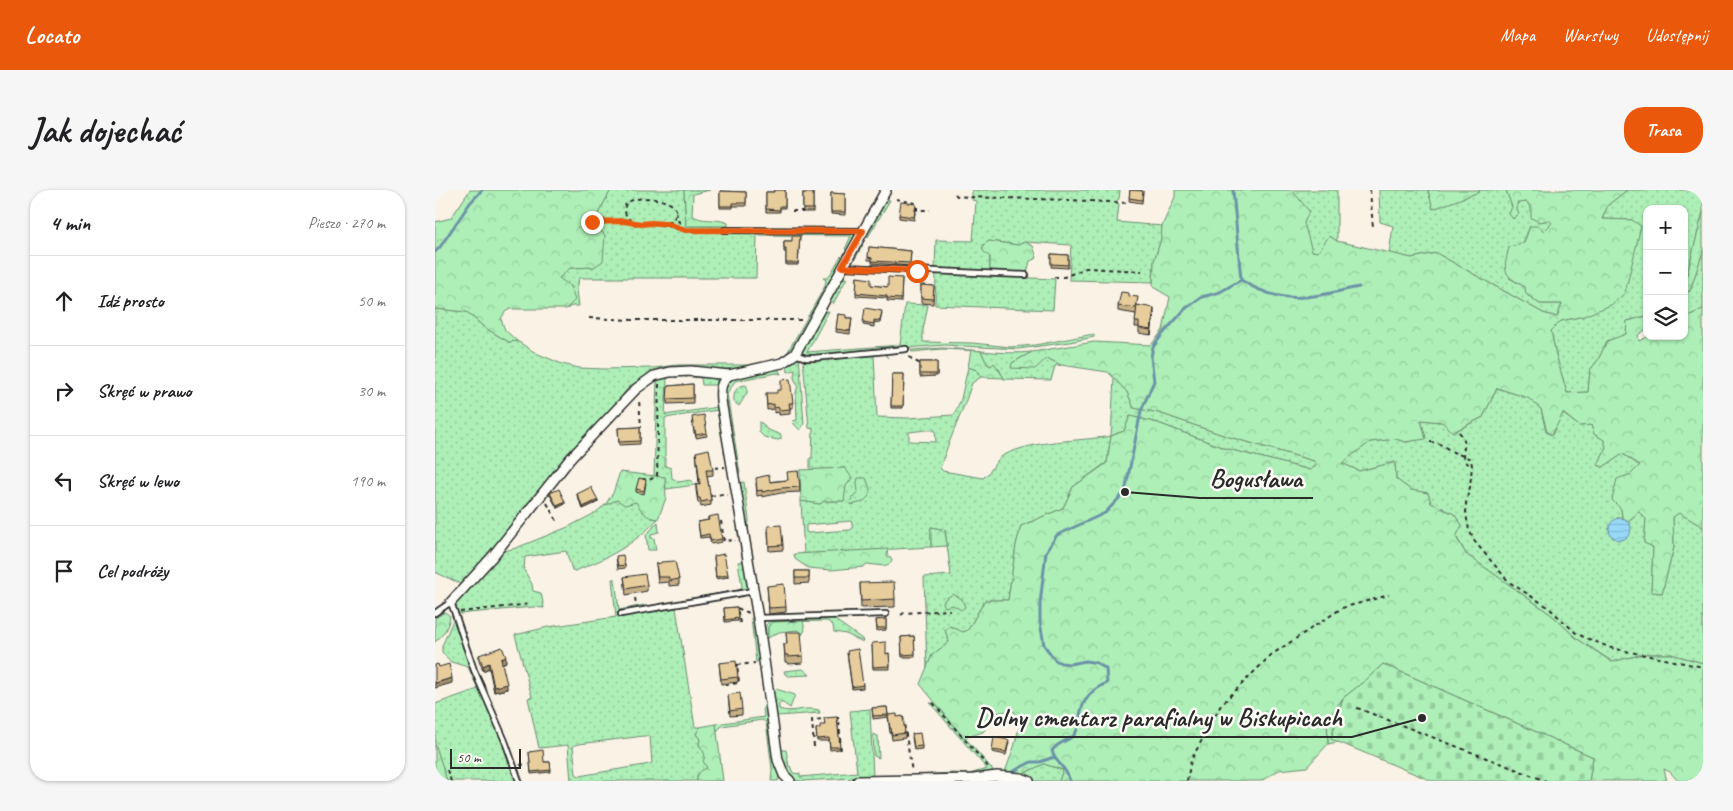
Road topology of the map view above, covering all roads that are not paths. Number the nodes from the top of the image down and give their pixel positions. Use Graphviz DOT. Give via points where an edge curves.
graph roads {
  1 [pos="886,190"];
  2 [pos="725,230"];
  3 [pos="863,231"];
  4 [pos="842,267"];
  5 [pos="1027,276"];
  6 [pos="906,349"];
  7 [pos="795,354"];
  8 [pos="729,375"];
  9 [pos="753,591"];
  10 [pos="451,602"];
  11 [pos="435,613"];
  12 [pos="621,614"];
  13 [pos="886,614"];
  14 [pos="754,616"];
  15 [pos="974,780"];
  16 [pos="519,781"];
  17 [pos="790,781"];
  18 [pos="859,781"];
  19 [pos="1029,781"];
  1 -- 3 [label="street"];
  2 -- 3 [label="lane"];
  3 -- 4 [label="street"];
  4 -- 5 [label="lane"];
  4 -- 7 [label="street"];
  6 -- 7 [label="lane" via="814,358"];
  7 -- 8 [label="street" via="782,363"];
  8 -- 9 [label="street" via="720,387 721,401"];
  8 -- 10 [label="street" via="691,371 660,374 636,389 570,459 493,558"];
  9 -- 12 [label="lane"];
  9 -- 14 [label="street"];
  10 -- 11 [label="lane"];
  10 -- 16 [label="lane" via="474,670"];
  13 -- 14 [label="lane"];
  14 -- 17 [label="street" via="778,760 784,776"];
  15 -- 18 [label="street"];
  15 -- 19 [label="street" via="997,776"];
}
